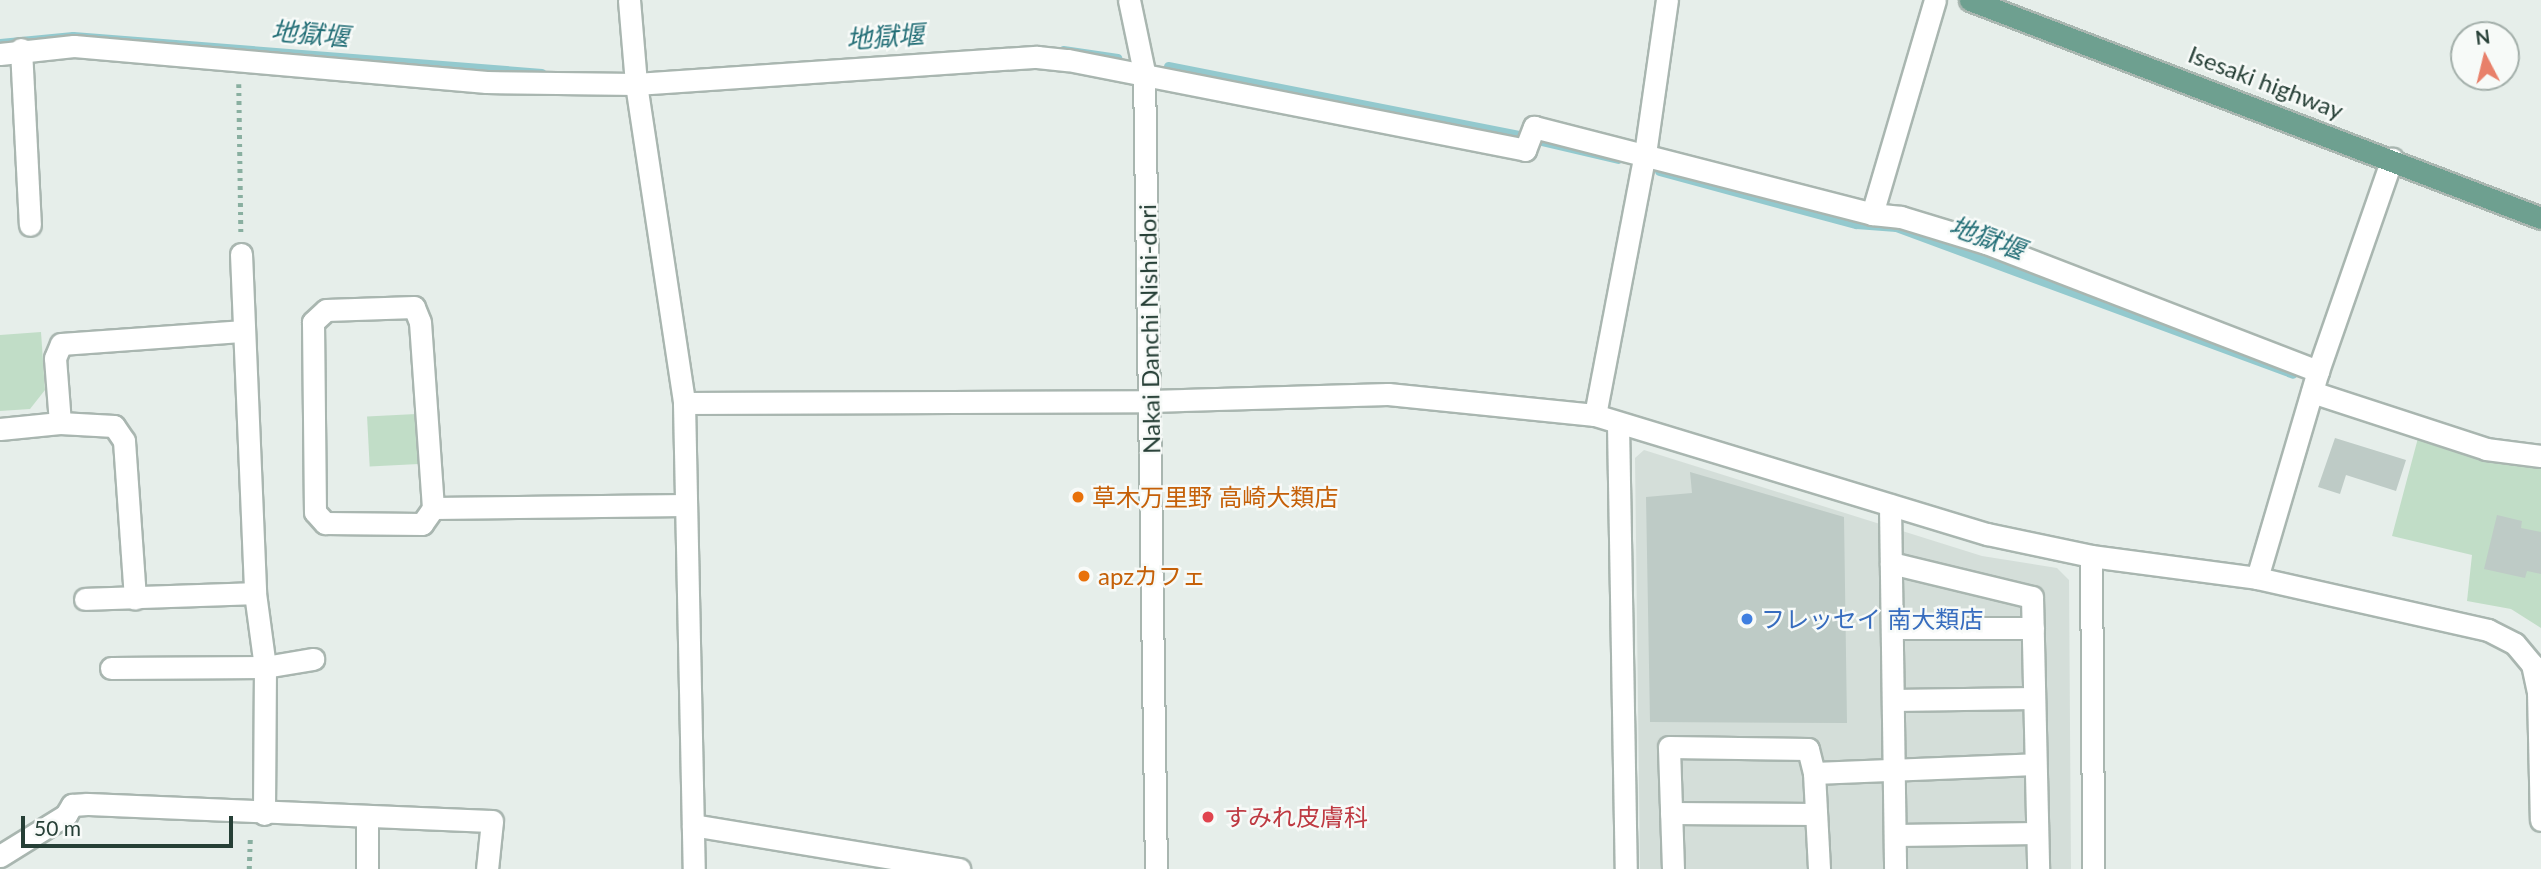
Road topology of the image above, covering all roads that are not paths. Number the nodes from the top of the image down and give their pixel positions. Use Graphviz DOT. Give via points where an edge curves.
graph roads {
  1 [pos="629,0"];
  2 [pos="1129,0"];
  3 [pos="1667,0"];
  4 [pos="1935,0"];
  5 [pos="1970,0"];
  6 [pos="21,50"];
  7 [pos="0,54"];
  8 [pos="1144,72"];
  9 [pos="636,84"];
  10 [pos="1645,153"];
  11 [pos="2392,159"];
  12 [pos="1872,214"];
  13 [pos="2541,218"];
  14 [pos="30,225"];
  15 [pos="241,254"];
  16 [pos="241,331"];
  17 [pos="2315,381"];
  18 [pos="1150,401"];
  19 [pos="684,403"];
  20 [pos="1595,415"];
  21 [pos="60,423"];
  22 [pos="1618,424"];
  23 [pos="0,429"];
  24 [pos="2541,456"];
  25 [pos="686,505"];
  26 [pos="1890,505"];
  27 [pos="433,508"];
  28 [pos="2091,556"];
  29 [pos="1891,563"];
  30 [pos="2257,578"];
  31 [pos="255,593"];
  32 [pos="135,598"];
  33 [pos="85,599"];
  34 [pos="1892,628"];
  35 [pos="2032,628"];
  36 [pos="313,659"];
  37 [pos="2537,664"];
  38 [pos="111,667"];
  39 [pos="265,667"];
  40 [pos="2034,698"];
  41 [pos="1893,700"];
  42 [pos="2035,764"];
  43 [pos="1894,770"];
  44 [pos="1814,773"];
  45 [pos="1671,813"];
  46 [pos="258,814"];
  47 [pos="1816,814"];
  48 [pos="367,819"];
  49 [pos="2541,820"];
  50 [pos="693,825"];
  51 [pos="2037,833"];
  52 [pos="1895,835"];
  53 [pos="0,856"];
  54 [pos="367,869"];
  55 [pos="487,869"];
  56 [pos="694,869"];
  57 [pos="959,869"];
  58 [pos="1156,869"];
  59 [pos="1626,869"];
  60 [pos="1673,869"];
  61 [pos="1819,869"];
  62 [pos="1895,869"];
  63 [pos="2038,869"];
  64 [pos="2093,869"];
  1 -- 9 [label="street"];
  2 -- 8 [label="street, Nakai Danchi Nishi-dori"];
  3 -- 10 [label="street"];
  4 -- 12 [label="street"];
  5 -- 11 [label="main road, Isesaki highway"];
  6 -- 7 [label="street"];
  6 -- 9 [label="street" via="74,46 486,82"];
  6 -- 14 [label="street"];
  8 -- 9 [label="street" via="1037,57"];
  8 -- 10 [label="street" via="1525,150 1534,127"];
  8 -- 18 [label="street, Nakai Danchi Nishi-dori"];
  9 -- 19 [label="street"];
  10 -- 12 [label="street"];
  10 -- 20 [label="street"];
  11 -- 13 [label="main road, Isesaki highway"];
  11 -- 17 [label="street"];
  12 -- 17 [label="street" via="1901,216 1986,243"];
  15 -- 16 [label="street"];
  16 -- 21 [label="street" via="61,344 55,358"];
  16 -- 31 [label="street"];
  17 -- 24 [label="street" via="2486,449"];
  17 -- 30 [label="street"];
  18 -- 19 [label="street"];
  18 -- 20 [label="street" via="1388,394"];
  18 -- 58 [label="street, Nakai Danchi Nishi-dori"];
  19 -- 25 [label="street"];
  20 -- 22 [label="street"];
  21 -- 23 [label="street"];
  21 -- 32 [label="street" via="114,426 124,441"];
  22 -- 26 [label="street"];
  22 -- 59 [label="street"];
  25 -- 27 [label="street"];
  25 -- 50 [label="street"];
  26 -- 28 [label="street" via="1987,534"];
  26 -- 29 [label="street"];
  27 -- 27 [label="street" via="422,524 325,523 315,512 313,322 326,310 414,307 420,322"];
  28 -- 30 [label="street"];
  28 -- 64 [label="street"];
  29 -- 34 [label="street"];
  29 -- 35 [label="street" via="2032,597"];
  30 -- 37 [label="street" via="2488,630 2515,644"];
  31 -- 32 [label="street"];
  31 -- 39 [label="street"];
  32 -- 33 [label="street"];
  34 -- 35 [label="street"];
  34 -- 41 [label="street"];
  35 -- 40 [label="street"];
  36 -- 39 [label="street"];
  37 -- 49 [label="street"];
  38 -- 39 [label="street"];
  39 -- 46 [label="street"];
  40 -- 41 [label="street"];
  40 -- 42 [label="street"];
  41 -- 43 [label="street"];
  42 -- 43 [label="street"];
  42 -- 51 [label="street"];
  43 -- 44 [label="street"];
  43 -- 52 [label="street"];
  44 -- 45 [label="street" via="1808,749 1669,747"];
  44 -- 47 [label="street"];
  45 -- 47 [label="street"];
  45 -- 60 [label="street"];
  46 -- 48 [label="street"];
  46 -- 53 [label="street" via="72,806 66,815"];
  47 -- 61 [label="street"];
  48 -- 54 [label="street"];
  48 -- 55 [label="street" via="492,821"];
  50 -- 56 [label="street"];
  50 -- 57 [label="street"];
  51 -- 52 [label="street"];
  51 -- 63 [label="street"];
  52 -- 62 [label="street"];
}
